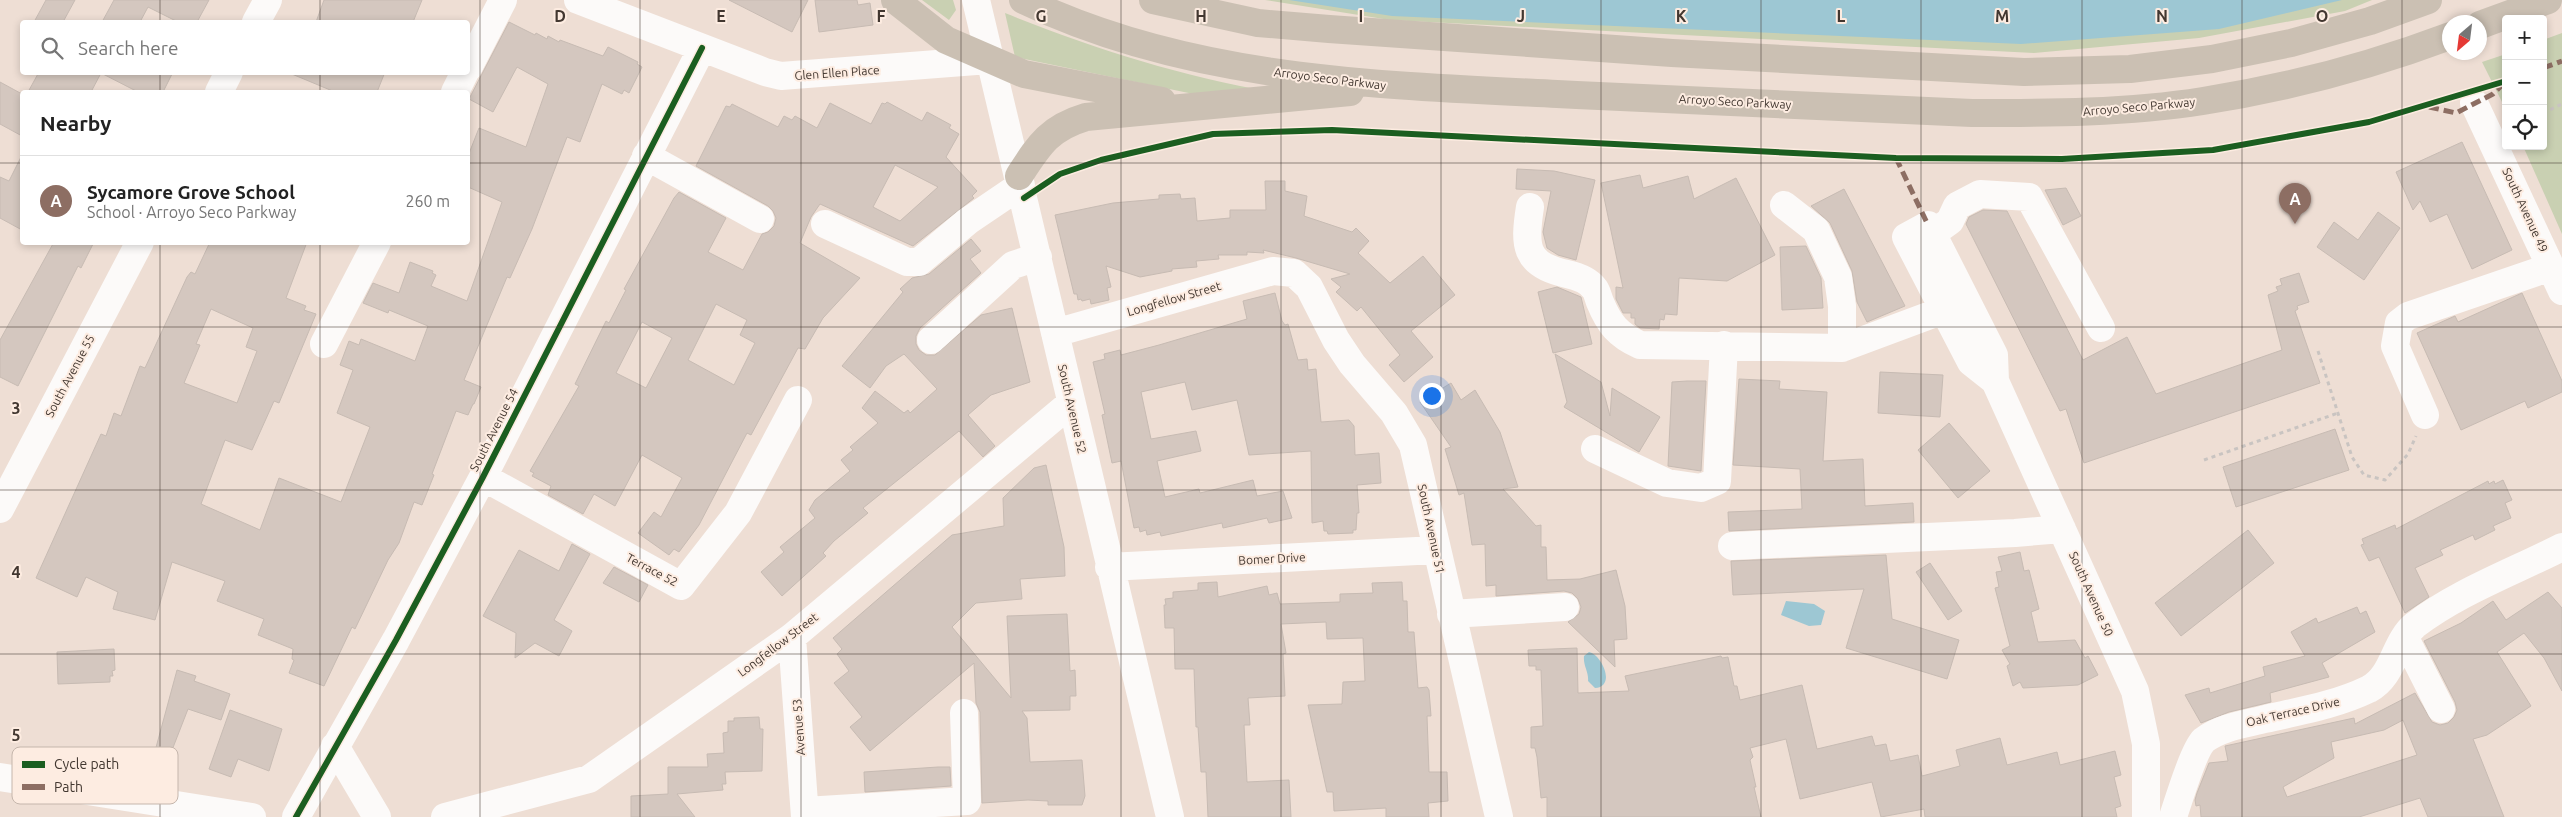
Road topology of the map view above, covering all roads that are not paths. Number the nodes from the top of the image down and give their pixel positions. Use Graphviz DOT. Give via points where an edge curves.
graph roads {
  1 [pos="268,0"];
  2 [pos="503,0"];
  3 [pos="578,0"];
  4 [pos="894,0"];
  5 [pos="1023,0"];
  6 [pos="1152,0"];
  7 [pos="1242,0"];
  8 [pos="2428,0"];
  9 [pos="2548,0"];
  10 [pos="977,5"];
  11 [pos="257,20"];
  12 [pos="2487,22"];
  13 [pos="1329,30"];
  14 [pos="2442,39"];
  15 [pos="702,48"];
  16 [pos="989,60"];
  17 [pos="470,64"];
  18 [pos="228,75"];
  19 [pos="464,75"];
  20 [pos="1392,86"];
  21 [pos="220,90"];
  22 [pos="456,90"];
  23 [pos="2474,103"];
  24 [pos="1190,107"];
  25 [pos="646,156"];
  26 [pos="1020,180"];
  27 [pos="1784,205"];
  28 [pos="1530,207"];
  29 [pos="760,219"];
  30 [pos="825,224"];
  31 [pos="1932,234"];
  32 [pos="138,245"];
  33 [pos="375,245"];
  34 [pos="1038,258"];
  35 [pos="2550,267"];
  36 [pos="1294,273"];
  37 [pos="2562,291"];
  38 [pos="1944,310"];
  39 [pos="2101,328"];
  40 [pos="1055,333"];
  41 [pos="931,340"];
  42 [pos="324,344"];
  43 [pos="1724,345"];
  44 [pos="1842,348"];
  45 [pos="1995,381"];
  46 [pos="798,400"];
  47 [pos="1071,403"];
  48 [pos="2425,415"];
  49 [pos="1595,449"];
  50 [pos="483,477"];
  51 [pos="0,509"];
  52 [pos="2062,529"];
  53 [pos="1732,546"];
  54 [pos="2562,547"];
  55 [pos="1436,550"];
  56 [pos="1109,567"];
  57 [pos="1565,607"];
  58 [pos="1450,614"];
  59 [pos="792,637"];
  60 [pos="2405,638"];
  61 [pos="2441,709"];
  62 [pos="964,713"];
  63 [pos="335,746"];
  64 [pos="152,804"];
  65 [pos="968,809"];
  66 [pos="208,814"];
  67 [pos="805,814"];
  68 [pos="252,817"];
  69 [pos="296,817"];
  70 [pos="377,817"];
  71 [pos="445,817"];
  72 [pos="1170,817"];
  73 [pos="1499,817"];
  74 [pos="2146,817"];
  75 [pos="2173,817"];
  1 -- 11 [label="street"];
  2 -- 17 [label="street"];
  3 -- 15 [label="street, Glen Ellen Place"];
  4 -- 16 [label="highway" via="946,40"];
  5 -- 20 [label="highway, Arroyo Seco Parkway" via="1102,33 1178,56 1270,72"];
  6 -- 13 [label="highway" via="1258,23"];
  7 -- 13 [label="highway"];
  8 -- 13 [label="highway" via="2292,44 2212,59 2130,69 2024,72"];
  9 -- 12 [label="highway"];
  10 -- 16 [label="street, South Avenue 52"];
  14 -- 20 [label="highway, Arroyo Seco Parkway" via="2350,70 2278,88 2202,102 2060,113 1972,113"];
  15 -- 16 [label="street, Glen Ellen Place" via="781,76"];
  15 -- 25 [label="street, South Avenue 54"];
  16 -- 24 [label="highway" via="1024,74"];
  16 -- 26 [label="street, South Avenue 52"];
  18 -- 21 [label="street"];
  19 -- 22 [label="street"];
  20 -- 24 [label="highway"];
  23 -- 35 [label="street, South Avenue 49"];
  24 -- 26 [label="highway" via="1086,117 1066,123 1048,134"];
  25 -- 29 [label="street"];
  25 -- 50 [label="street, South Avenue 54"];
  26 -- 30 [label="street" via="919,262 907,262"];
  26 -- 34 [label="street, South Avenue 52"];
  27 -- 44 [label="street" via="1816,230 1838,277"];
  28 -- 43 [label="street" via="1526,244 1532,256 1541,266 1574,276 1595,289 1607,318 1622,338 1640,345"];
  31 -- 38 [label="street, South Avenue 50" via="1928,225 1906,237"];
  31 -- 39 [label="street" via="1950,221 1957,206 1980,194 2029,197"];
  31 -- 45 [label="street, South Avenue 50" via="1994,355"];
  32 -- 51 [label="street, South Avenue 55"];
  33 -- 42 [label="street"];
  34 -- 40 [label="street, South Avenue 52"];
  34 -- 41 [label="street" via="1013,265"];
  35 -- 37 [label="street, South Avenue 49"];
  35 -- 48 [label="street" via="2408,316 2399,323 2395,346"];
  36 -- 40 [label="street, Longfellow Street" via="1273,271"];
  36 -- 55 [label="street, South Avenue 51" via="1309,287 1336,340 1394,413 1413,445"];
  38 -- 44 [label="street"];
  38 -- 45 [label="street, South Avenue 50" via="1971,362"];
  40 -- 47 [label="street, South Avenue 52"];
  43 -- 44 [label="street"];
  43 -- 49 [label="street" via="1717,482 1702,488 1667,483"];
  45 -- 52 [label="street, South Avenue 50"];
  46 -- 50 [label="street, Terrace 52" via="738,513 681,586"];
  47 -- 56 [label="street, South Avenue 52"];
  47 -- 59 [label="street, Longfellow Street"];
  50 -- 63 [label="street, South Avenue 54"];
  52 -- 53 [label="street"];
  52 -- 74 [label="street, South Avenue 50" via="2136,691 2146,744"];
  54 -- 60 [label="street, Oak Terrace Drive" via="2448,604 2414,627"];
  55 -- 56 [label="street, Bomer Drive"];
  55 -- 58 [label="street, South Avenue 51"];
  56 -- 72 [label="street, South Avenue 52"];
  57 -- 58 [label="street"];
  58 -- 73 [label="street, South Avenue 51"];
  59 -- 67 [label="street, Avenue 53"];
  59 -- 71 [label="street, Longfellow Street" via="588,778"];
  60 -- 61 [label="street"];
  60 -- 75 [label="street, Oak Terrace Drive" via="2388,671 2372,687 2342,701 2231,727 2203,741"];
  62 -- 65 [label="street"];
  63 -- 69 [label="street, South Avenue 54"];
  63 -- 70 [label="street"];
  64 -- 66 [label="street"];
  65 -- 67 [label="street"];
  66 -- 68 [label="street"];
}
